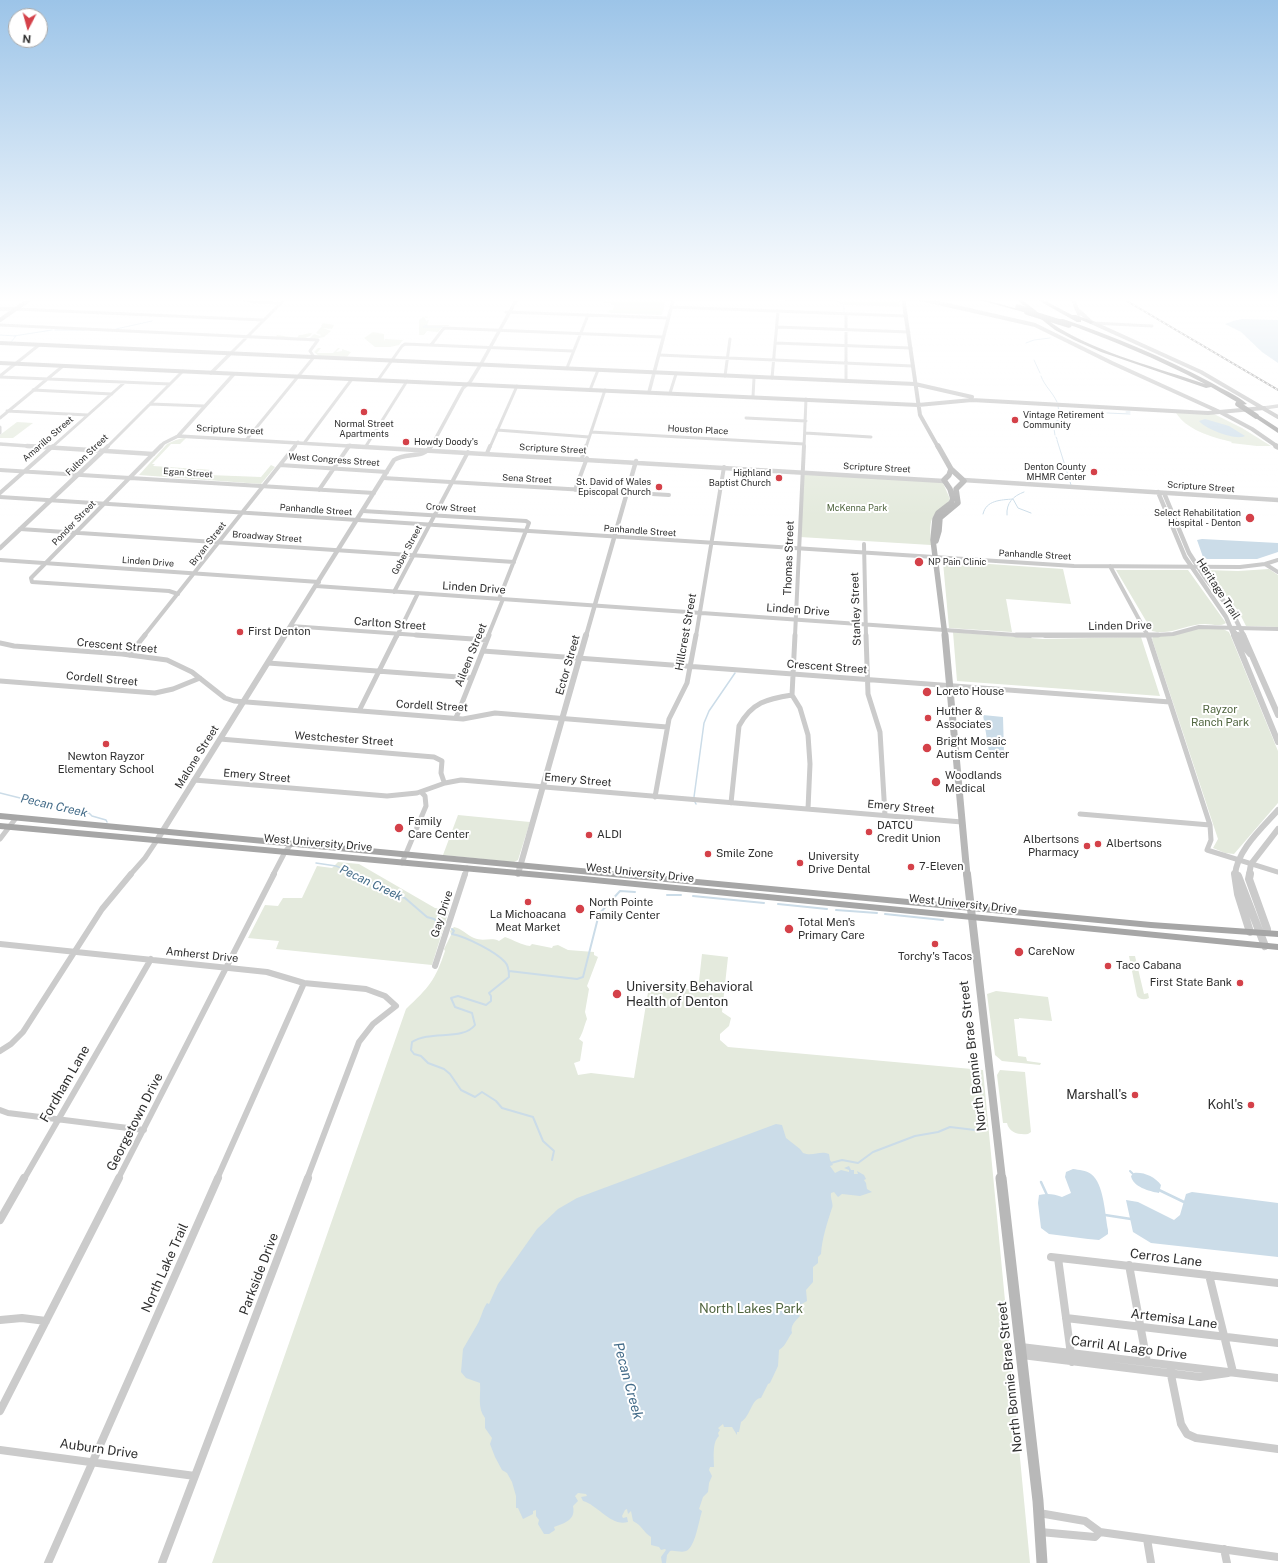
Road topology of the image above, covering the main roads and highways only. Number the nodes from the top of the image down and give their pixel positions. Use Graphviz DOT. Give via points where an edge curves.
graph roads {
  1 [pos="158,370"];
  2 [pos="597,370"];
  3 [pos="913,370"];
  4 [pos="1127,370"];
  5 [pos="1160,370"];
  6 [pos="1173,370"];
  7 [pos="1181,370"];
  8 [pos="1196,370"];
  9 [pos="915,385"];
  10 [pos="1208,387"];
  11 [pos="973,399"];
  12 [pos="1241,404"];
  13 [pos="918,405"];
  14 [pos="1264,408"];
  15 [pos="1222,413"];
  16 [pos="1259,416"];
  17 [pos="1278,416"];
  18 [pos="1278,426"];
  19 [pos="1278,431"];
  20 [pos="1278,447"];
  21 [pos="951,469"];
  22 [pos="946,480"];
  23 [pos="962,481"];
  24 [pos="935,545"];
  25 [pos="0,816"];
  26 [pos="0,826"];
  27 [pos="404,859"];
  28 [pos="519,870"];
  29 [pos="970,912"];
  30 [pos="1259,931"];
  31 [pos="1278,931"];
  32 [pos="1139,933"];
  33 [pos="1278,934"];
  34 [pos="1278,943"];
  35 [pos="1265,946"];
  36 [pos="1278,947"];
  37 [pos="1042,1563"];
  1 -- 13 [label="main road"];
  2 -- 9 [label="main road"];
  3 -- 9 [label="main road"];
  4 -- 15 [label="main road"];
  5 -- 10 [label="highway"];
  6 -- 10 [label="highway, bridge"];
  7 -- 12 [label="highway"];
  8 -- 14 [label="main road"];
  9 -- 11 [label="main road"];
  9 -- 13 [label="main road"];
  10 -- 12 [label="highway"];
  11 -- 13 [label="main road"];
  11 -- 15 [label="main road"];
  12 -- 16 [label="highway, bridge"];
  13 -- 21 [label="main road" via="921,417"];
  14 -- 15 [label="main road"];
  14 -- 17 [label="main road"];
  15 -- 20 [label="main road"];
  16 -- 18 [label="highway"];
  16 -- 19 [label="highway"];
  21 -- 22 [label="main road"];
  21 -- 23 [label="main road"];
  22 -- 23 [label="main road"];
  22 -- 23 [label="main road" via="953,485"];
  22 -- 24 [label="main road, North Bonnie Brae Street" via="953,499 934,519"];
  23 -- 24 [label="main road, North Bonnie Brae Street" via="956,489 958,503 940,518"];
  24 -- 29 [label="main road, North Bonnie Brae Street"];
  25 -- 27 [label="main road, West University Drive" via="291,844"];
  26 -- 27 [label="main road, West University Drive" via="285,852"];
  27 -- 28 [label="main road, West University Drive"];
  27 -- 28 [label="main road, West University Drive" via="467,868"];
  28 -- 29 [label="main road, West University Drive"];
  29 -- 30 [label="main road, West University Drive"];
  29 -- 32 [label="main road, West University Drive"];
  29 -- 37 [label="main road, North Bonnie Brae Street" via="1022,1351"];
  30 -- 31 [label="main road"];
  30 -- 32 [label="main road" via="1248,937 1170,932"];
  30 -- 33 [label="main road, West University Drive"];
  32 -- 35 [label="main road, West University Drive"];
  34 -- 35 [label="main road"];
  35 -- 36 [label="main road, West University Drive"];
}
